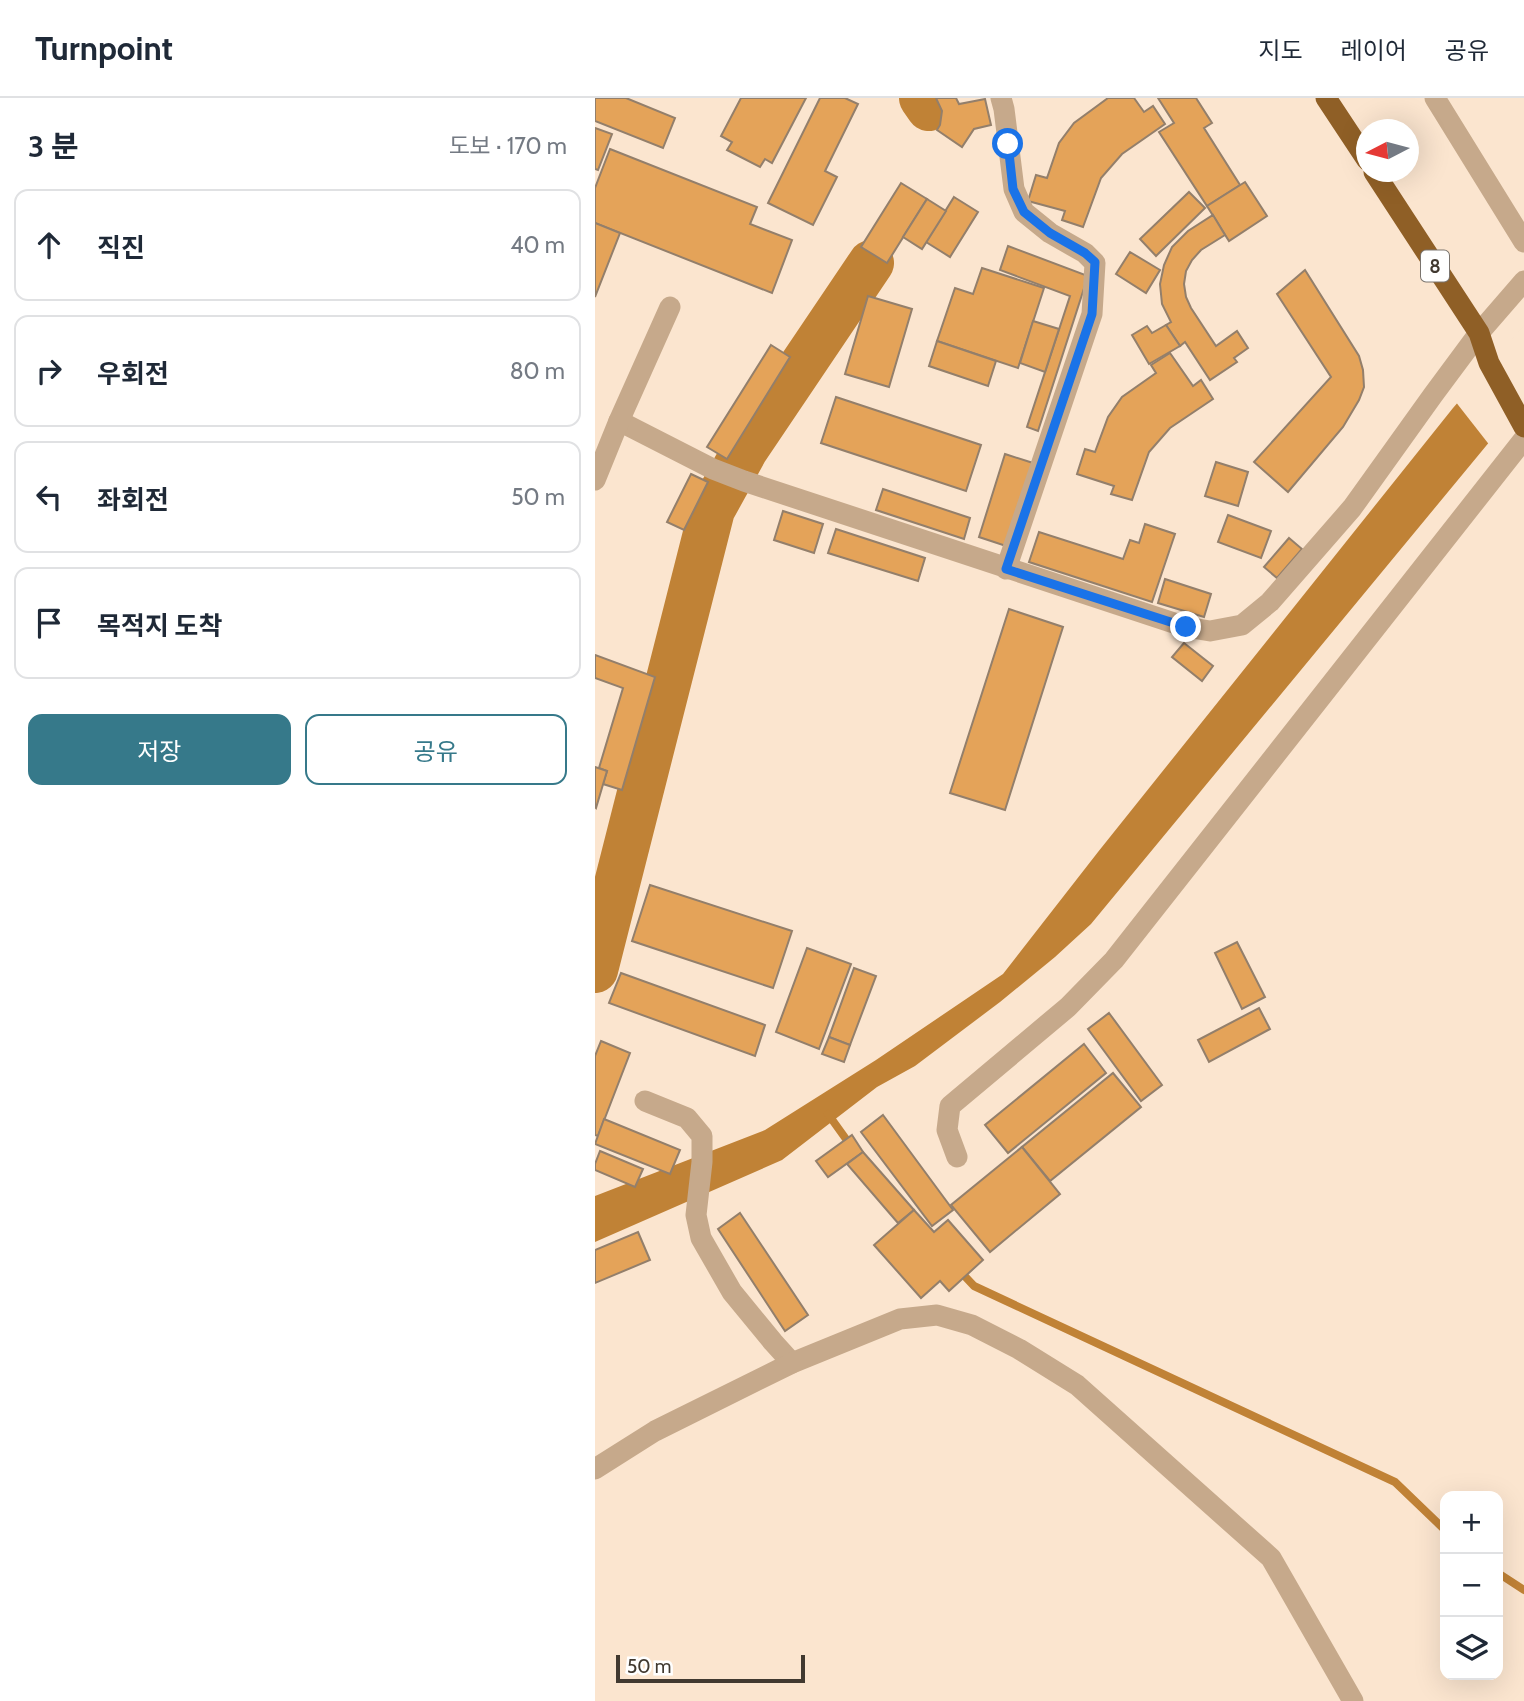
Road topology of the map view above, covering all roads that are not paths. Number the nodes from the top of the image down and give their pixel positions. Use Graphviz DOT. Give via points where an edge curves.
graph roads {
  1 [pos="1001,98"];
  2 [pos="1326,98"];
  3 [pos="1435,98"];
  4 [pos="1356,143"];
  5 [pos="1380,182"];
  6 [pos="1524,242"];
  7 [pos="1524,281"];
  8 [pos="670,307"];
  9 [pos="1479,334"];
  10 [pos="619,421"];
  11 [pos="1523,429"];
  12 [pos="595,480"];
  13 [pos="1006,569"];
  14 [pos="645,1101"];
  15 [pos="957,1157"];
  16 [pos="782,1352"];
  17 [pos="595,1469"];
  18 [pos="1353,1701"];
  1 -- 13 [label="street" via="1013,189 1024,212 1095,262 1092,314"];
  2 -- 4 [label="highway"];
  3 -- 6 [label="street"];
  5 -- 9 [label="highway, 8"];
  7 -- 9 [label="street"];
  8 -- 10 [label="street"];
  9 -- 11 [label="highway, 8"];
  9 -- 13 [label="street" via="1352,508 1271,602 1243,625 1210,631 1186,627"];
  10 -- 12 [label="street"];
  10 -- 13 [label="street" via="744,481"];
  11 -- 15 [label="street" via="1114,960 1068,1007 950,1106 947,1130"];
  14 -- 16 [label="street" via="687,1118 702,1136 696,1215 701,1238 732,1292"];
  16 -- 17 [label="street"];
  16 -- 18 [label="street" via="900,1319 937,1315 972,1325 1019,1349 1077,1385 1271,1558"];
}
